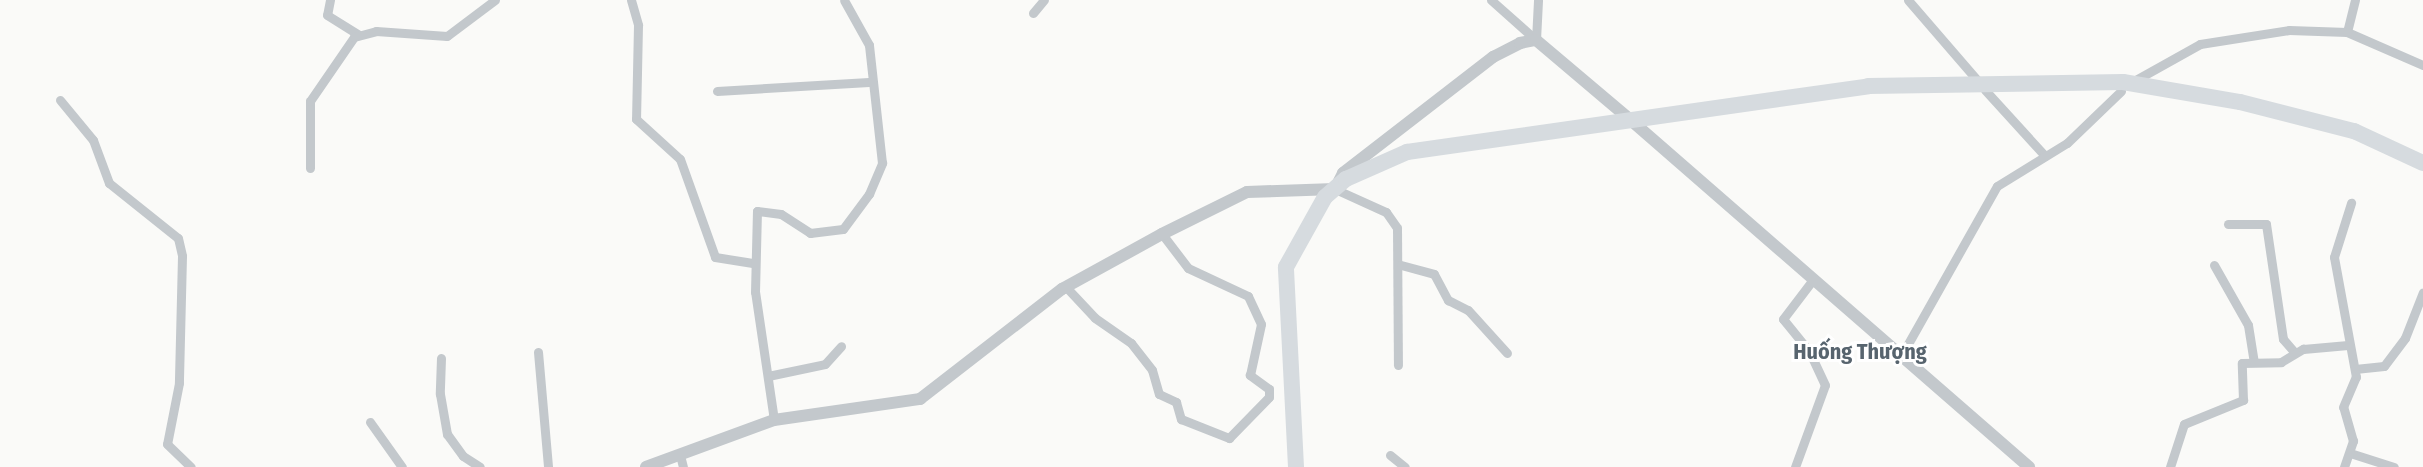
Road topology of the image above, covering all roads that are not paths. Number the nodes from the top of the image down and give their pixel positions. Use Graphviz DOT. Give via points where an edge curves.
graph roads {
  1 [pos="330,0"];
  2 [pos="495,0"];
  3 [pos="631,0"];
  4 [pos="844,0"];
  5 [pos="1044,0"];
  6 [pos="1491,0"];
  7 [pos="1538,0"];
  8 [pos="1908,0"];
  9 [pos="2355,0"];
  10 [pos="1033,13"];
  11 [pos="2347,32"];
  12 [pos="359,35"];
  13 [pos="1536,40"];
  14 [pos="2423,65"];
  15 [pos="869,82"];
  16 [pos="1981,86"];
  17 [pos="2126,87"];
  18 [pos="717,91"];
  19 [pos="60,100"];
  20 [pos="2221,102"];
  21 [pos="1631,120"];
  22 [pos="2045,156"];
  23 [pos="2423,163"];
  24 [pos="310,168"];
  25 [pos="2423,173"];
  26 [pos="1335,189"];
  27 [pos="2351,203"];
  28 [pos="2228,224"];
  29 [pos="1162,234"];
  30 [pos="1291,260"];
  31 [pos="753,263"];
  32 [pos="1401,265"];
  33 [pos="2214,265"];
  34 [pos="1812,281"];
  35 [pos="1066,287"];
  36 [pos="2423,292"];
  37 [pos="2348,345"];
  38 [pos="841,346"];
  39 [pos="538,352"];
  40 [pos="1507,353"];
  41 [pos="2295,353"];
  42 [pos="441,358"];
  43 [pos="1900,358"];
  44 [pos="2254,362"];
  45 [pos="1398,365"];
  46 [pos="2355,369"];
  47 [pos="768,376"];
  48 [pos="774,420"];
  49 [pos="370,422"];
  50 [pos="2350,453"];
  51 [pos="1390,455"];
  52 [pos="681,461"];
  53 [pos="2027,466"];
  54 [pos="191,467"];
  55 [pos="402,467"];
  56 [pos="480,467"];
  57 [pos="548,467"];
  58 [pos="646,467"];
  59 [pos="1296,467"];
  60 [pos="1306,467"];
  61 [pos="1405,467"];
  62 [pos="1795,467"];
  63 [pos="2170,467"];
  64 [pos="2344,467"];
  65 [pos="2394,467"];
  1 -- 12 [label="street" via="327,15"];
  2 -- 12 [label="street" via="447,36"];
  3 -- 31 [label="street" via="638,25 636,119 680,159 715,257"];
  4 -- 15 [label="street" via="869,45"];
  5 -- 10 [label="street"];
  6 -- 13 [label="street"];
  7 -- 13 [label="street"];
  8 -- 16 [label="street"];
  9 -- 11 [label="street"];
  11 -- 14 [label="street"];
  11 -- 17 [label="street" via="2289,30 2222,39 2177,54"];
  12 -- 24 [label="street" via="310,101"];
  13 -- 21 [label="street"];
  13 -- 26 [label="street" via="1493,57 1343,173"];
  15 -- 18 [label="street"];
  15 -- 31 [label="street" via="883,151 869,194 850,223 835,231 810,233 781,214 757,210"];
  16 -- 17 [label="highway"];
  16 -- 21 [label="highway" via="1745,105"];
  16 -- 22 [label="street"];
  17 -- 20 [label="highway"];
  17 -- 22 [label="street" via="2074,137"];
  19 -- 54 [label="street" via="93,140 109,183 178,238 182,256 178,383 167,444"];
  20 -- 23 [label="highway" via="2354,130"];
  20 -- 25 [label="highway" via="2351,140"];
  21 -- 26 [label="highway" via="1395,159 1374,165"];
  21 -- 34 [label="street"];
  22 -- 43 [label="street" via="2003,180 1991,194"];
  26 -- 29 [label="street" via="1247,192"];
  26 -- 30 [label="highway"];
  26 -- 32 [label="street" via="1393,219"];
  27 -- 37 [label="street" via="2334,257"];
  28 -- 41 [label="street" via="2266,224 2283,339"];
  29 -- 35 [label="street"];
  29 -- 35 [label="street" via="1188,268 1248,296 1261,324 1250,375 1269,389 1269,397 1229,438 1180,419 1176,402 1159,394 1152,370 1131,343 1095,318"];
  30 -- 59 [label="highway" via="1286,267 1286,321"];
  30 -- 60 [label="highway" via="1296,269"];
  31 -- 47 [label="street"];
  32 -- 40 [label="street" via="1434,274 1448,300 1468,309"];
  32 -- 45 [label="street"];
  33 -- 44 [label="street" via="2246,320"];
  34 -- 43 [label="street"];
  34 -- 62 [label="street" via="1784,319 1809,351 1825,385"];
  35 -- 48 [label="street" via="920,399"];
  36 -- 46 [label="street" via="2405,338 2384,366"];
  37 -- 41 [label="street"];
  37 -- 46 [label="street"];
  38 -- 47 [label="street" via="825,364"];
  39 -- 57 [label="street"];
  41 -- 44 [label="street" via="2281,362"];
  42 -- 56 [label="street" via="447,434 463,456"];
  43 -- 53 [label="street"];
  44 -- 63 [label="street" via="2240,365 2243,400 2184,424"];
  46 -- 50 [label="street" via="2355,385 2343,407 2353,434"];
  47 -- 48 [label="street"];
  48 -- 52 [label="street"];
  49 -- 55 [label="street"];
  50 -- 64 [label="street"];
  50 -- 65 [label="street"];
  51 -- 61 [label="street"];
  52 -- 58 [label="street"];
}
